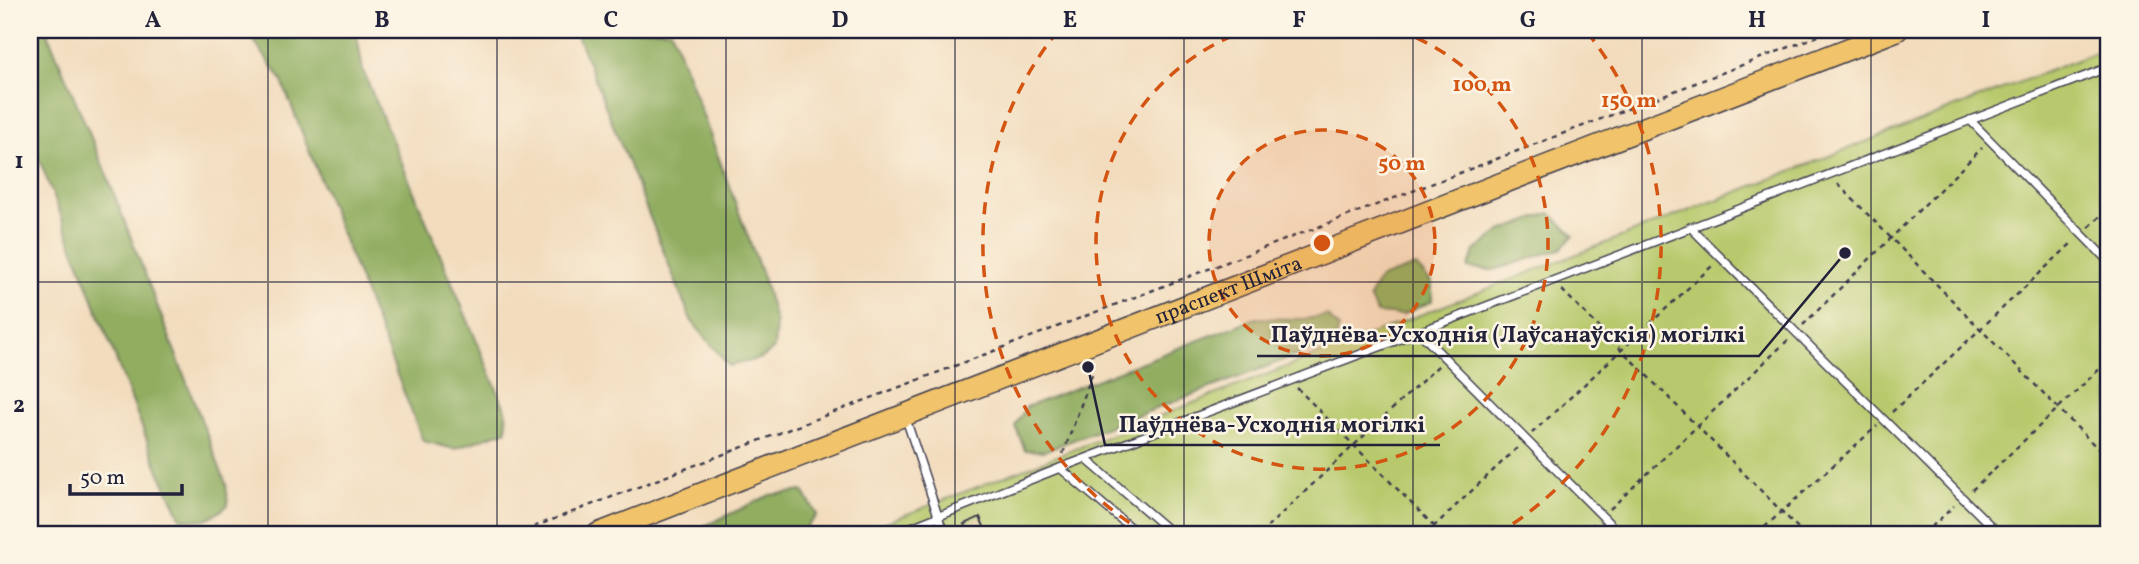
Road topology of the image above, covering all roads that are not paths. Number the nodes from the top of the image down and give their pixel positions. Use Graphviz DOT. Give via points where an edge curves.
graph roads {
  1 [pos="1897,30"];
  2 [pos="2109,67"];
  3 [pos="1970,120"];
  4 [pos="1690,227"];
  5 [pos="2109,262"];
  6 [pos="1419,331"];
  7 [pos="904,415"];
  8 [pos="1086,459"];
  9 [pos="1060,468"];
  10 [pos="939,517"];
  11 [pos="598,534"];
  12 [pos="894,534"];
  13 [pos="944,534"];
  14 [pos="1138,534"];
  15 [pos="1173,534"];
  16 [pos="1620,534"];
  17 [pos="1999,534"];
  1 -- 7 [label="main road, праспект Шміта"];
  2 -- 3 [label="lane"];
  3 -- 4 [label="lane"];
  3 -- 5 [label="lane"];
  4 -- 6 [label="lane"];
  4 -- 17 [label="lane"];
  6 -- 8 [label="lane"];
  6 -- 16 [label="lane"];
  7 -- 10 [label="lane"];
  7 -- 11 [label="main road, праспект Шміта"];
  8 -- 9 [label="lane"];
  8 -- 15 [label="lane"];
  9 -- 10 [label="lane"];
  9 -- 14 [label="lane"];
  10 -- 12 [label="lane"];
  10 -- 13 [label="lane"];
}
